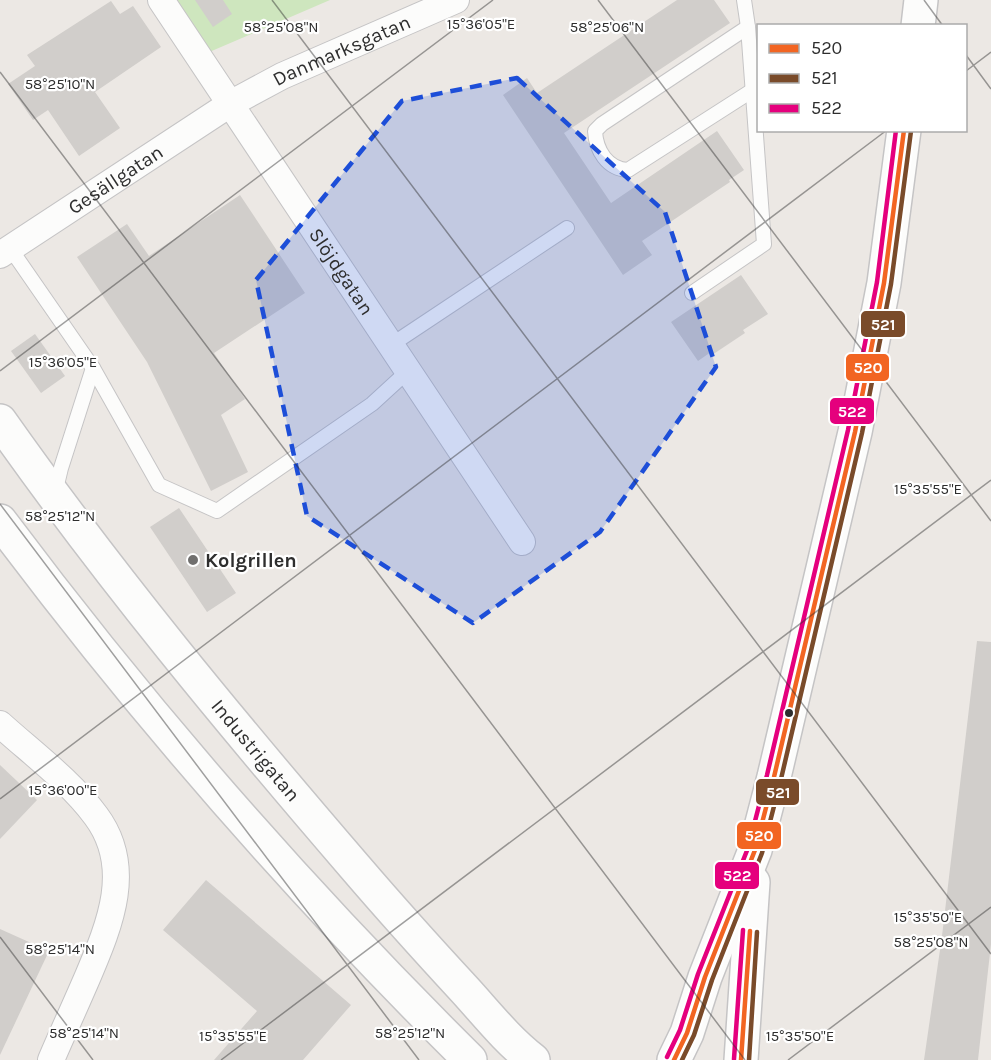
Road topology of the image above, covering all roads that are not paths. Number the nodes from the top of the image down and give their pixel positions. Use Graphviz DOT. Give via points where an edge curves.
graph roads {
  1 [pos="161,0"];
  2 [pos="456,0"];
  3 [pos="744,0"];
  4 [pos="921,0"];
  5 [pos="918,24"];
  6 [pos="748,27"];
  7 [pos="753,90"];
  8 [pos="230,104"];
  9 [pos="904,132"];
  10 [pos="567,228"];
  11 [pos="5,251"];
  12 [pos="692,293"];
  13 [pos="391,345"];
  14 [pos="93,368"];
  15 [pos="408,371"];
  16 [pos="0,421"];
  17 [pos="54,498"];
  18 [pos="0,521"];
  19 [pos="522,542"];
  20 [pos="0,724"];
  21 [pos="755,850"];
  22 [pos="416,1007"];
  23 [pos="51,1060"];
  24 [pos="440,1060"];
  25 [pos="470,1060"];
  26 [pos="533,1060"];
  27 [pos="674,1060"];
  28 [pos="741,1060"];
  1 -- 8 [label="street, Slöjdgatan"];
  2 -- 8 [label="street, Danmarksgatan" via="282,76"];
  3 -- 6 [label="lane"];
  4 -- 5 [label="main road"];
  6 -- 7 [label="lane"];
  6 -- 7 [label="lane" via="602,124 595,131 596,142 608,163 628,171"];
  7 -- 12 [label="lane" via="764,244"];
  8 -- 11 [label="street, Gesällgatan"];
  8 -- 13 [label="street, Slöjdgatan"];
  9 -- 21 [label="main road" via="884,283 855,432"];
  10 -- 13 [label="lane"];
  11 -- 14 [label="lane"];
  13 -- 15 [label="street, Slöjdgatan"];
  14 -- 15 [label="lane" via="159,485 217,511 372,404"];
  14 -- 17 [label="lane"];
  15 -- 19 [label="street, Slöjdgatan"];
  16 -- 17 [label="main road, Industrigatan"];
  17 -- 26 [label="main road, Industrigatan" via="147,619 317,823 503,1032"];
  18 -- 22 [label="main road" via="71,615 193,763"];
  20 -- 23 [label="street" via="75,792 97,817 113,847 115,900 103,941"];
  21 -- 27 [label="main road"];
  21 -- 28 [label="main road"];
  22 -- 24 [label="main road"];
  22 -- 25 [label="main road"];
}
